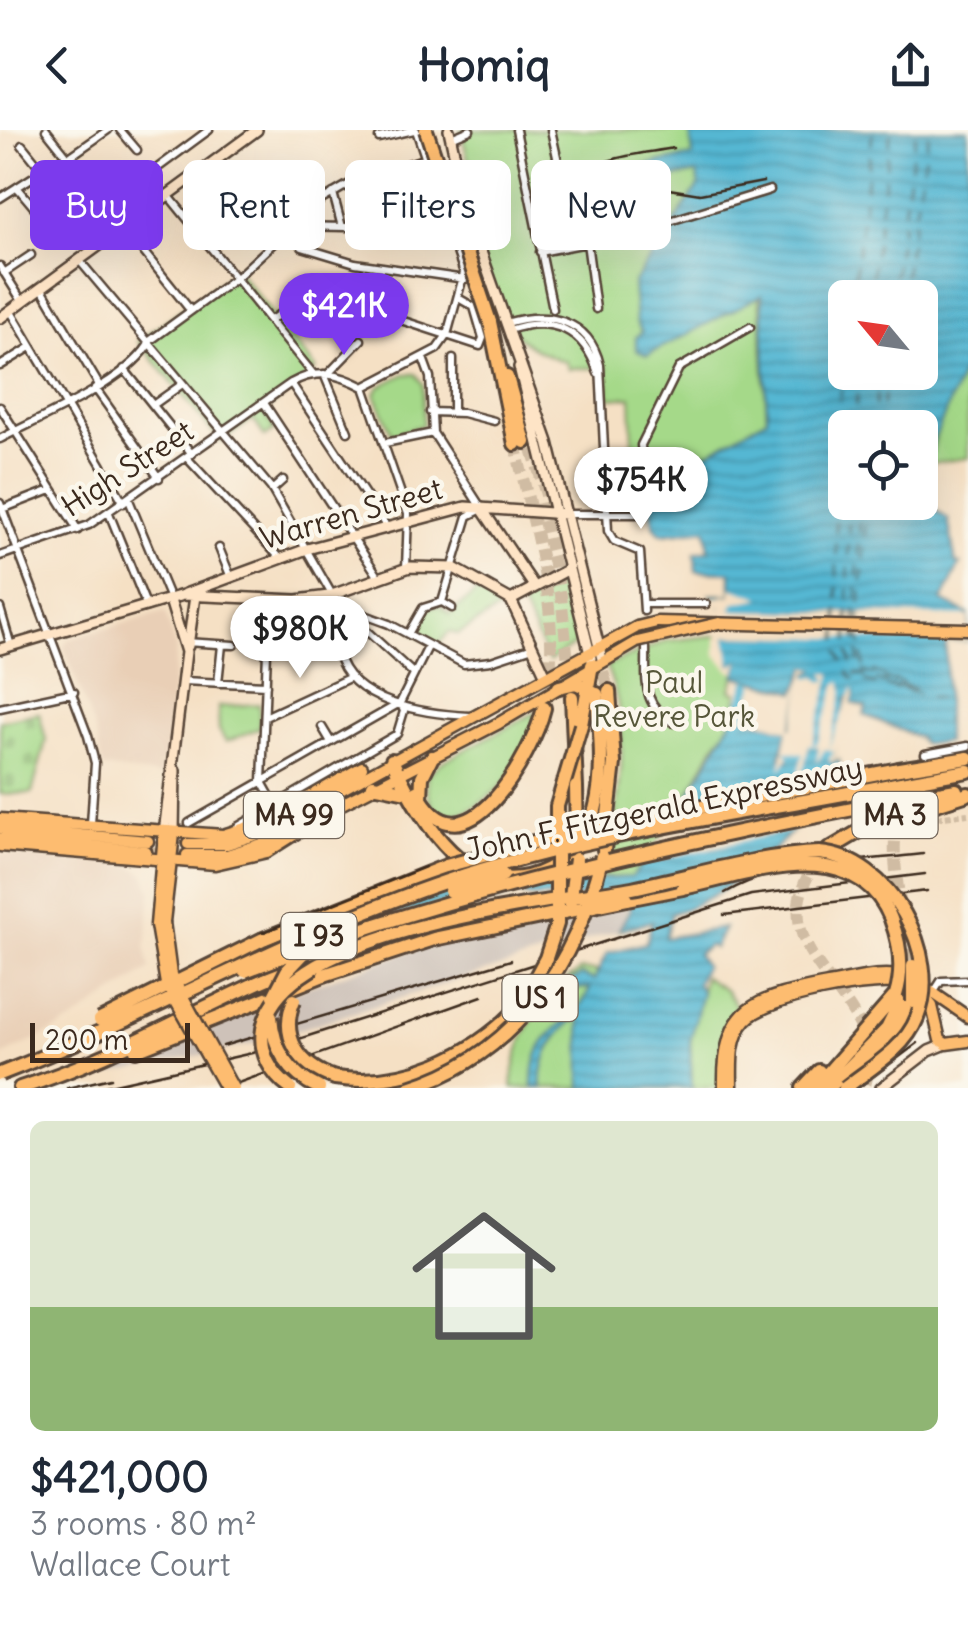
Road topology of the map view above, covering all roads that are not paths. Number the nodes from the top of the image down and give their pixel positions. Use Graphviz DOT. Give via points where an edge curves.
graph roads {
  1 [pos="46,130"];
  2 [pos="108,130"];
  3 [pos="120,130"];
  4 [pos="209,130"];
  5 [pos="257,130"];
  6 [pos="470,130"];
  7 [pos="516,130"];
  8 [pos="551,130"];
  9 [pos="422,131"];
  10 [pos="450,134"];
  11 [pos="379,138"];
  12 [pos="22,145"];
  13 [pos="137,150"];
  14 [pos="67,158"];
  15 [pos="426,158"];
  16 [pos="34,160"];
  17 [pos="63,160"];
  18 [pos="217,160"];
  19 [pos="557,160"];
  20 [pos="163,164"];
  21 [pos="30,179"];
  22 [pos="183,185"];
  23 [pos="18,187"];
  24 [pos="770,190"];
  25 [pos="333,193"];
  26 [pos="168,195"];
  27 [pos="0,198"];
  28 [pos="163,199"];
  29 [pos="325,200"];
  30 [pos="30,202"];
  31 [pos="671,220"];
  32 [pos="325,227"];
  33 [pos="342,227"];
  34 [pos="345,227"];
  35 [pos="92,250"];
  36 [pos="141,250"];
  37 [pos="267,250"];
  38 [pos="311,250"];
  39 [pos="456,250"];
  40 [pos="547,250"];
  41 [pos="588,250"];
  42 [pos="540,252"];
  43 [pos="31,255"];
  44 [pos="78,260"];
  45 [pos="2,269"];
  46 [pos="236,278"];
  47 [pos="465,279"];
  48 [pos="41,288"];
  49 [pos="460,298"];
  50 [pos="22,301"];
  51 [pos="554,309"];
  52 [pos="596,309"];
  53 [pos="10,310"];
  54 [pos="191,311"];
  55 [pos="0,318"];
  56 [pos="271,320"];
  57 [pos="750,327"];
  58 [pos="447,335"];
  59 [pos="498,335"];
  60 [pos="362,340"];
  61 [pos="149,345"];
  62 [pos="31,346"];
  63 [pos="423,358"];
  64 [pos="453,359"];
  65 [pos="0,366"];
  66 [pos="124,369"];
  67 [pos="326,374"];
  68 [pos="314,375"];
  69 [pos="291,383"];
  70 [pos="181,385"];
  71 [pos="97,386"];
  72 [pos="364,387"];
  73 [pos="65,403"];
  74 [pos="264,403"];
  75 [pos="153,405"];
  76 [pos="0,407"];
  77 [pos="430,412"];
  78 [pos="452,412"];
  79 [pos="494,422"];
  80 [pos="15,431"];
  81 [pos="348,432"];
  82 [pos="221,433"];
  83 [pos="432,433"];
  84 [pos="0,439"];
  85 [pos="385,442"];
  86 [pos="520,443"];
  87 [pos="190,456"];
  88 [pos="160,478"];
  89 [pos="283,480"];
  90 [pos="52,490"];
  91 [pos="272,490"];
  92 [pos="126,501"];
  93 [pos="1,506"];
  94 [pos="482,509"];
  95 [pos="108,513"];
  96 [pos="561,514"];
  97 [pos="608,517"];
  98 [pos="407,519"];
  99 [pos="386,526"];
  100 [pos="78,530"];
  101 [pos="352,536"];
  102 [pos="218,548"];
  103 [pos="307,549"];
  104 [pos="17,553"];
  105 [pos="0,556"];
  106 [pos="280,558"];
  107 [pos="451,567"];
  108 [pos="406,568"];
  109 [pos="569,569"];
  110 [pos="230,576"];
  111 [pos="378,576"];
  112 [pos="534,586"];
  113 [pos="183,596"];
  114 [pos="195,596"];
  115 [pos="229,598"];
  116 [pos="270,599"];
  117 [pos="170,600"];
  118 [pos="336,600"];
  119 [pos="510,600"];
  120 [pos="442,602"];
  121 [pos="706,604"];
  122 [pos="147,607"];
  123 [pos="0,608"];
  124 [pos="452,608"];
  125 [pos="720,623"];
  126 [pos="968,629"];
  127 [pos="408,634"];
  128 [pos="50,635"];
  129 [pos="186,642"];
  130 [pos="222,644"];
  131 [pos="642,644"];
  132 [pos="234,645"];
  133 [pos="11,646"];
  134 [pos="428,647"];
  135 [pos="533,647"];
  136 [pos="594,647"];
  137 [pos="0,649"];
  138 [pos="597,662"];
  139 [pos="414,674"];
  140 [pos="546,676"];
  141 [pos="351,677"];
  142 [pos="183,682"];
  143 [pos="218,683"];
  144 [pos="266,685"];
  145 [pos="559,686"];
  146 [pos="74,692"];
  147 [pos="599,692"];
  148 [pos="572,697"];
  149 [pos="400,703"];
  150 [pos="0,708"];
  151 [pos="544,708"];
  152 [pos="478,716"];
  153 [pos="265,717"];
  154 [pos="674,723"];
  155 [pos="322,727"];
  156 [pos="331,742"];
  157 [pos="968,746"];
  158 [pos="924,754"];
  159 [pos="432,757"];
  160 [pos="968,758"];
  161 [pos="399,764"];
  162 [pos="968,771"];
  163 [pos="900,776"];
  164 [pos="262,782"];
  165 [pos="373,785"];
  166 [pos="968,790"];
  167 [pos="407,792"];
  168 [pos="421,800"];
  169 [pos="276,805"];
  170 [pos="0,819"];
  171 [pos="919,820"];
  172 [pos="189,823"];
  173 [pos="91,827"];
  174 [pos="0,828"];
  175 [pos="876,833"];
  176 [pos="169,834"];
  177 [pos="223,836"];
  178 [pos="0,838"];
  179 [pos="0,846"];
  180 [pos="142,848"];
  181 [pos="652,848"];
  182 [pos="192,850"];
  183 [pos="828,850"];
  184 [pos="166,861"];
  185 [pos="686,882"];
  186 [pos="168,884"];
  187 [pos="466,895"];
  188 [pos="159,896"];
  189 [pos="894,897"];
  190 [pos="627,899"];
  191 [pos="375,907"];
  192 [pos="160,923"];
  193 [pos="400,932"];
  194 [pos="968,980"];
  195 [pos="934,992"];
  196 [pos="904,996"];
  197 [pos="294,1000"];
  198 [pos="898,1011"];
  199 [pos="521,1013"];
  200 [pos="968,1017"];
  201 [pos="863,1034"];
  202 [pos="968,1042"];
  203 [pos="946,1044"];
  204 [pos="448,1064"];
  205 [pos="87,1066"];
  206 [pos="0,1072"];
  207 [pos="229,1086"];
  208 [pos="447,1087"];
  209 [pos="20,1088"];
  210 [pos="35,1088"];
  211 [pos="290,1088"];
  212 [pos="319,1088"];
  213 [pos="409,1088"];
  214 [pos="432,1088"];
  215 [pos="728,1088"];
  216 [pos="803,1088"];
  217 [pos="816,1088"];
  218 [pos="829,1088"];
  219 [pos="844,1088"];
  220 [pos="881,1088"];
  1 -- 14 [label="street"];
  2 -- 14 [label="street"];
  3 -- 13 [label="street"];
  4 -- 20 [label="street"];
  5 -- 18 [label="main road"];
  6 -- 10 [label="street"];
  7 -- 42 [label="street"];
  8 -- 19 [label="street"];
  9 -- 11 [label="street"];
  9 -- 15 [label="street"];
  9 -- 59 [label="highway, bridge"];
  10 -- 59 [label="main road"];
  12 -- 16 [label="street"];
  14 -- 17 [label="street"];
  15 -- 25 [label="street"];
  21 -- 23 [label="street"];
  22 -- 26 [label="main road"];
  23 -- 27 [label="street"];
  23 -- 30 [label="street"];
  24 -- 31 [label="street"];
  25 -- 29 [label="street"];
  25 -- 33 [label="street"];
  26 -- 28 [label="main road"];
  26 -- 46 [label="street"];
  32 -- 33 [label="street"];
  33 -- 34 [label="street"];
  35 -- 44 [label="main road"];
  36 -- 54 [label="street"];
  37 -- 46 [label="street"];
  38 -- 47 [label="street"];
  39 -- 47 [label="street"];
  40 -- 42 [label="street"];
  41 -- 52 [label="street"];
  42 -- 51 [label="street"];
  43 -- 45 [label="street"];
  44 -- 48 [label="main road"];
  44 -- 61 [label="street"];
  45 -- 50 [label="street"];
  46 -- 54 [label="street"];
  46 -- 56 [label="street"];
  47 -- 49 [label="street"];
  48 -- 50 [label="main road"];
  48 -- 71 [label="street"];
  49 -- 58 [label="street"];
  49 -- 59 [label="street"];
  50 -- 53 [label="main road"];
  53 -- 55 [label="main road"];
  53 -- 62 [label="street"];
  54 -- 61 [label="street"];
  56 -- 58 [label="street" via="312,291"];
  56 -- 68 [label="street"];
  57 -- 97 [label="street" via="680,368 641,445 638,513"];
  58 -- 59 [label="street"];
  58 -- 63 [label="street"];
  59 -- 86 [label="highway"];
  59 -- 96 [label="main road" via="532,386"];
  59 -- 97 [label="street" via="535,322 566,329 587,346 600,379"];
  60 -- 67 [label="street"];
  61 -- 66 [label="street"];
  61 -- 70 [label="street"];
  62 -- 65 [label="street"];
  62 -- 73 [label="street"];
  63 -- 72 [label="street"];
  63 -- 77 [label="street"];
  64 -- 78 [label="street"];
  66 -- 71 [label="street"];
  66 -- 75 [label="street"];
  67 -- 68 [label="street, High Street"];
  67 -- 72 [label="street"];
  67 -- 81 [label="street"];
  68 -- 69 [label="street, High Street"];
  69 -- 74 [label="street, High Street"];
  69 -- 99 [label="street"];
  70 -- 75 [label="street"];
  70 -- 82 [label="street"];
  71 -- 73 [label="street"];
  71 -- 88 [label="street"];
  72 -- 85 [label="street"];
  73 -- 80 [label="street"];
  73 -- 92 [label="street"];
  74 -- 82 [label="street, High Street"];
  74 -- 101 [label="street"];
  75 -- 87 [label="street"];
  76 -- 80 [label="street"];
  77 -- 78 [label="street"];
  77 -- 83 [label="street"];
  78 -- 79 [label="street"];
  80 -- 84 [label="street"];
  80 -- 90 [label="street"];
  82 -- 87 [label="street, High Street"];
  82 -- 91 [label="street"];
  83 -- 85 [label="street"];
  83 -- 94 [label="street"];
  85 -- 98 [label="street"];
  87 -- 88 [label="street, High Street"];
  87 -- 106 [label="street"];
  88 -- 92 [label="street, High Street"];
  89 -- 91 [label="street"];
  90 -- 93 [label="street"];
  90 -- 100 [label="street"];
  91 -- 103 [label="street"];
  92 -- 95 [label="street, High Street"];
  92 -- 117 [label="street"];
  93 -- 104 [label="street"];
  94 -- 96 [label="main road, Warren Street"];
  94 -- 98 [label="main road, Warren Street"];
  94 -- 107 [label="street" via="469,515"];
  94 -- 112 [label="main road"];
  95 -- 100 [label="street, High Street"];
  95 -- 122 [label="street"];
  96 -- 97 [label="street, Warren Street"];
  96 -- 109 [label="main road"];
  96 -- 136 [label="main road"];
  97 -- 121 [label="street" via="612,539 640,553 644,608"];
  98 -- 99 [label="main road, Warren Street"];
  98 -- 108 [label="street"];
  99 -- 101 [label="main road, Warren Street"];
  100 -- 104 [label="street, High Street"];
  101 -- 103 [label="main road, Warren Street"];
  101 -- 111 [label="street"];
  102 -- 110 [label="street"];
  103 -- 106 [label="main road, Warren Street"];
  103 -- 118 [label="street"];
  104 -- 105 [label="street, High Street"];
  104 -- 128 [label="street"];
  106 -- 110 [label="main road, Warren Street"];
  107 -- 108 [label="main road"];
  107 -- 119 [label="main road"];
  107 -- 120 [label="street"];
  108 -- 111 [label="main road"];
  109 -- 112 [label="main road"];
  109 -- 136 [label="main road"];
  110 -- 113 [label="main road, Warren Street"];
  110 -- 115 [label="main road"];
  111 -- 118 [label="main road"];
  112 -- 119 [label="main road"];
  113 -- 114 [label="main road"];
  113 -- 117 [label="main road"];
  114 -- 115 [label="main road"];
  114 -- 129 [label="main road"];
  115 -- 116 [label="main road"];
  116 -- 118 [label="main road"];
  116 -- 144 [label="street"];
  117 -- 122 [label="main road"];
  117 -- 129 [label="main road"];
  118 -- 127 [label="street"];
  118 -- 139 [label="street"];
  118 -- 141 [label="street" via="337,648"];
  119 -- 135 [label="main road"];
  120 -- 124 [label="street"];
  120 -- 127 [label="street" via="423,608"];
  122 -- 128 [label="main road"];
  123 -- 133 [label="street"];
  125 -- 126 [label="main road"];
  125 -- 131 [label="main road, bridge"];
  125 -- 136 [label="main road, bridge" via="637,627"];
  127 -- 134 [label="street"];
  128 -- 133 [label="main road"];
  128 -- 146 [label="street"];
  129 -- 130 [label="street"];
  129 -- 142 [label="main road"];
  130 -- 132 [label="street"];
  130 -- 143 [label="street"];
  131 -- 138 [label="main road"];
  131 -- 154 [label="street" via="646,693"];
  133 -- 137 [label="main road"];
  134 -- 135 [label="street" via="474,664"];
  134 -- 139 [label="street"];
  135 -- 140 [label="main road"];
  136 -- 138 [label="main road"];
  136 -- 140 [label="main road, MA 99"];
  138 -- 145 [label="main road, MA 99"];
  138 -- 147 [label="highway"];
  139 -- 149 [label="street"];
  140 -- 152 [label="main road, MA 99"];
  141 -- 149 [label="street"];
  141 -- 153 [label="street"];
  142 -- 143 [label="street"];
  142 -- 176 [label="main road"];
  143 -- 144 [label="street"];
  144 -- 153 [label="street"];
  145 -- 147 [label="highway" via="576,683"];
  145 -- 159 [label="main road, MA 99"];
  146 -- 150 [label="street"];
  146 -- 173 [label="street" via="95,764"];
  147 -- 167 [label="highway, bridge" via="601,768 594,814 570,852 536,874 506,880 487,874 443,844"];
  147 -- 199 [label="highway, bridge" via="581,725 557,806 558,924"];
  147 -- 199 [label="highway, US 1, bridge" via="614,763 604,850 569,948"];
  148 -- 199 [label="highway, US 1, bridge" via="576,868 569,910"];
  149 -- 152 [label="street"];
  149 -- 156 [label="street"];
  149 -- 169 [label="street" via="399,731"];
  151 -- 168 [label="highway" via="525,762 484,809 450,821"];
  152 -- 161 [label="main road, MA 99"];
  153 -- 164 [label="street"];
  155 -- 156 [label="street"];
  156 -- 164 [label="street"];
  157 -- 158 [label="street"];
  159 -- 161 [label="main road, MA 99"];
  159 -- 168 [label="highway"];
  160 -- 163 [label="highway"];
  161 -- 165 [label="main road, MA 99"];
  161 -- 167 [label="highway"];
  161 -- 168 [label="highway"];
  161 -- 177 [label="main road" via="370,763 259,824"];
  161 -- 182 [label="main road, MA 99" via="259,834"];
  162 -- 163 [label="highway, John F. Fitzgerald Expressway / I 93"];
  163 -- 191 [label="highway, John F. Fitzgerald Expressway / I 93, bridge" via="562,850"];
  163 -- 206 [label="highway, bridge" via="577,830 446,866 264,938"];
  164 -- 169 [label="street"];
  164 -- 172 [label="street"];
  165 -- 167 [label="highway"];
  165 -- 182 [label="main road, MA 99" via="260,846 218,856"];
  166 -- 181 [label="highway, John F. Fitzgerald Expressway / I 93, bridge"];
  166 -- 183 [label="highway, MA 3" via="870,824"];
  169 -- 177 [label="street"];
  170 -- 173 [label="main road"];
  171 -- 175 [label="street"];
  173 -- 180 [label="main road"];
  174 -- 180 [label="main road"];
  176 -- 180 [label="main road"];
  176 -- 182 [label="main road"];
  176 -- 184 [label="main road"];
  177 -- 182 [label="main road"];
  178 -- 180 [label="main road"];
  179 -- 180 [label="main road"];
  180 -- 184 [label="main road"];
  180 -- 188 [label="main road"];
  181 -- 187 [label="highway, John F. Fitzgerald Expressway / I 93, bridge"];
  181 -- 206 [label="highway, I 93, bridge" via="512,873 371,918 169,993"];
  182 -- 184 [label="main road"];
  182 -- 186 [label="main road"];
  184 -- 186 [label="main road"];
  184 -- 188 [label="main road"];
  185 -- 189 [label="highway, bridge" via="830,854 866,868"];
  185 -- 190 [label="highway"];
  185 -- 193 [label="highway, bridge" via="493,909"];
  185 -- 196 [label="highway, bridge" via="796,866 854,874 880,897 894,928"];
  186 -- 192 [label="main road"];
  187 -- 197 [label="highway, bridge" via="350,945 312,975"];
  187 -- 206 [label="highway, I 93, bridge" via="200,988"];
  188 -- 192 [label="main road"];
  189 -- 196 [label="highway, bridge" via="912,958"];
  189 -- 219 [label="highway, bridge" via="920,964 920,1011 902,1042"];
  190 -- 197 [label="highway, bridge" via="508,915 384,946 334,966"];
  190 -- 205 [label="highway, bridge" via="434,939"];
  191 -- 206 [label="highway, I 93, bridge"];
  191 -- 212 [label="highway, bridge" via="302,954 274,997 279,1051 293,1071"];
  192 -- 207 [label="main road, bridge" via="171,976"];
  193 -- 205 [label="highway, bridge" via="238,988"];
  193 -- 211 [label="highway, bridge" via="318,966 276,999 263,1044 272,1070"];
  194 -- 195 [label="street" via="942,981"];
  195 -- 200 [label="main road"];
  195 -- 215 [label="main road" via="882,974 762,1000 728,1036"];
  196 -- 198 [label="highway"];
  196 -- 201 [label="highway"];
  196 -- 219 [label="highway" via="891,1041"];
  197 -- 199 [label="highway, US 1, bridge" via="288,1028 299,1056 318,1072 357,1082 399,1079 443,1064"];
  198 -- 217 [label="highway"];
  198 -- 218 [label="highway"];
  199 -- 213 [label="highway, US 1, bridge" via="471,1061"];
  199 -- 214 [label="highway, bridge" via="478,1062"];
  201 -- 216 [label="highway"];
  201 -- 217 [label="highway"];
  202 -- 203 [label="main road"];
  203 -- 215 [label="main road" via="937,1036 929,1001 898,983 781,1001 759,1009 740,1030"];
  203 -- 220 [label="main road"];
  204 -- 208 [label="street"];
  205 -- 209 [label="highway"];
  205 -- 210 [label="highway"];
}
